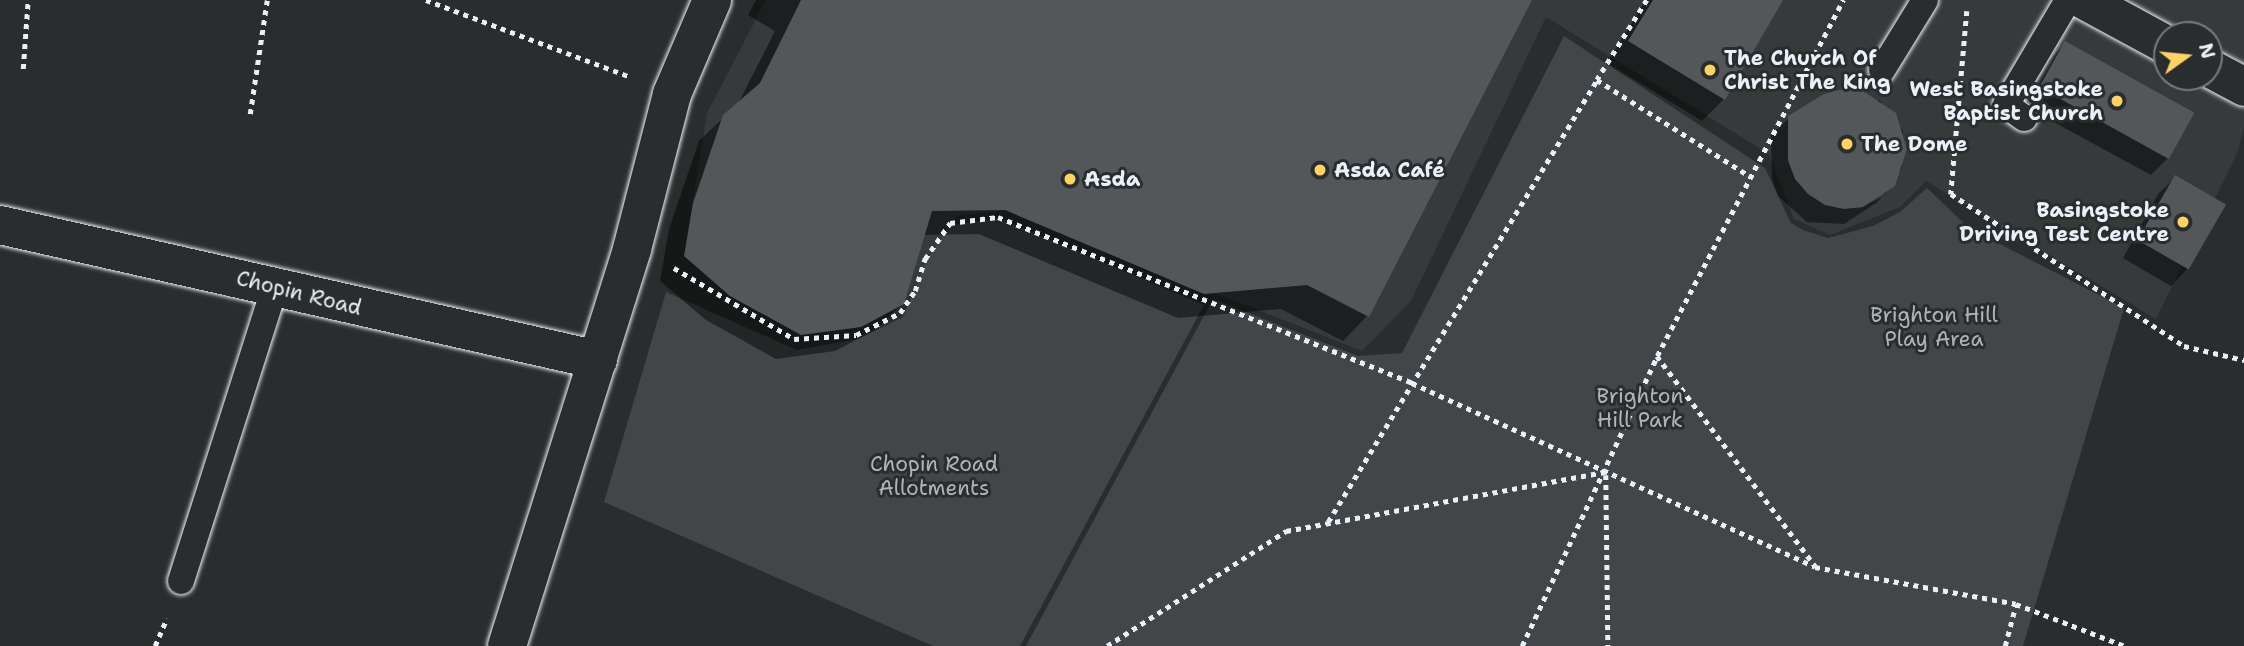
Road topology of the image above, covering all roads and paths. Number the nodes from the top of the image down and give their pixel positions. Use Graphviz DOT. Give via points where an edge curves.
graph roads {
  1 [pos="28,0"];
  2 [pos="267,0"];
  3 [pos="426,0"];
  4 [pos="712,0"];
  5 [pos="1647,0"];
  6 [pos="1843,0"];
  7 [pos="1925,0"];
  8 [pos="1968,0"];
  9 [pos="2068,0"];
  10 [pos="2084,0"];
  11 [pos="2153,37"];
  12 [pos="23,69"];
  13 [pos="1882,69"];
  14 [pos="2223,76"];
  15 [pos="1597,80"];
  16 [pos="640,81"];
  17 [pos="2244,88"];
  18 [pos="250,114"];
  19 [pos="2024,118"];
  20 [pos="1751,177"];
  21 [pos="0,225"];
  22 [pos="670,265"];
  23 [pos="275,286"];
  24 [pos="1657,356"];
  25 [pos="598,360"];
  26 [pos="2244,360"];
  27 [pos="1412,383"];
  28 [pos="1606,472"];
  29 [pos="1328,523"];
  30 [pos="1815,567"];
  31 [pos="181,581"];
  32 [pos="2016,604"];
  33 [pos="507,646"];
  34 [pos="1107,646"];
  35 [pos="1522,646"];
  36 [pos="1608,646"];
  37 [pos="2005,646"];
  38 [pos="2124,646"];
  1 -- 12 [label="path"];
  2 -- 18 [label="path"];
  3 -- 16 [label="path"];
  4 -- 25 [label="street" via="672,94"];
  5 -- 15 [label="path"];
  6 -- 20 [label="path"];
  7 -- 13 [label="lane"];
  8 -- 26 [label="path" via="1951,194 2184,346"];
  9 -- 19 [label="lane" via="2006,105"];
  10 -- 11 [label="street"];
  14 -- 17 [label="street"];
  15 -- 20 [label="path"];
  15 -- 27 [label="path"];
  20 -- 24 [label="path"];
  21 -- 23 [label="street, Chopin Road"];
  22 -- 27 [label="path" via="794,340 856,335 900,313 915,291 925,259 950,223 998,217"];
  23 -- 25 [label="street, Chopin Road"];
  23 -- 31 [label="lane"];
  24 -- 28 [label="path"];
  24 -- 30 [label="path"];
  25 -- 33 [label="street"];
  27 -- 28 [label="path"];
  27 -- 29 [label="path"];
  28 -- 29 [label="path"];
  28 -- 30 [label="path"];
  28 -- 35 [label="path"];
  28 -- 36 [label="path"];
  29 -- 34 [label="path" via="1286,531"];
  30 -- 32 [label="path"];
  32 -- 37 [label="path"];
  32 -- 38 [label="path"];
}
